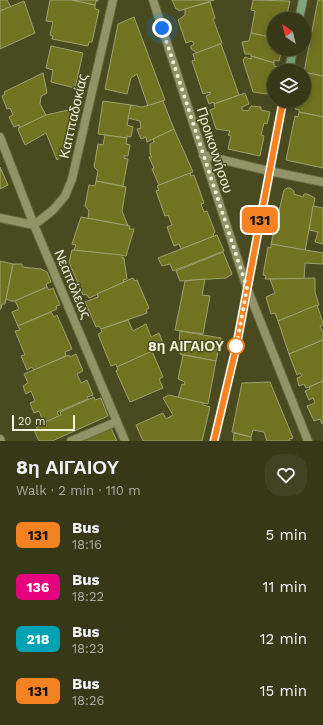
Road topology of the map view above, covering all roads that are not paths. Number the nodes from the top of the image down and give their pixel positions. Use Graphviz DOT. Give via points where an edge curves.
graph roads {
  1 [pos="113,0"];
  2 [pos="153,0"];
  3 [pos="303,0"];
  4 [pos="300,12"];
  5 [pos="282,108"];
  6 [pos="0,137"];
  7 [pos="203,155"];
  8 [pos="270,171"];
  9 [pos="323,182"];
  10 [pos="0,218"];
  11 [pos="34,224"];
  12 [pos="247,288"];
  13 [pos="116,422"];
  14 [pos="71,441"];
  15 [pos="125,441"];
  16 [pos="214,441"];
  17 [pos="308,441"];
  1 -- 11 [label="street, Καππαδοκίας" via="72,179 61,201"];
  2 -- 7 [label="street, Προικοννήσου"];
  3 -- 4 [label="street"];
  5 -- 8 [label="street"];
  6 -- 11 [label="street, Νεαπόλεως"];
  7 -- 8 [label="street"];
  7 -- 12 [label="street, Προικοννήσου"];
  8 -- 9 [label="street"];
  8 -- 12 [label="street"];
  10 -- 11 [label="street"];
  11 -- 13 [label="street, Νεαπόλεως"];
  12 -- 16 [label="street"];
  12 -- 17 [label="street, Προικοννήσου"];
  13 -- 14 [label="street"];
  13 -- 15 [label="street, Νεαπόλεως"];
}
